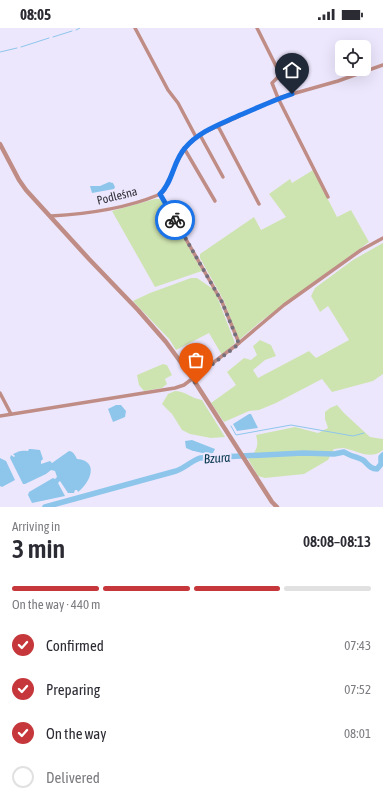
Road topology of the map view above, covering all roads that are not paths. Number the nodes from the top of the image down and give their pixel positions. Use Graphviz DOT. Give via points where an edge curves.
graph roads {
  1 [pos="135,28"];
  2 [pos="257,28"];
  3 [pos="383,65"];
  4 [pos="278,98"];
  5 [pos="216,126"];
  6 [pos="200,134"];
  7 [pos="196,137"];
  8 [pos="0,144"];
  9 [pos="184,148"];
  10 [pos="223,177"];
  11 [pos="160,194"];
  12 [pos="328,197"];
  13 [pos="215,201"];
  14 [pos="259,204"];
  15 [pos="51,216"];
  16 [pos="383,238"];
  17 [pos="239,344"];
  18 [pos="193,379"];
  19 [pos="0,393"];
  20 [pos="11,414"];
  21 [pos="0,416"];
  22 [pos="277,507"];
  1 -- 7 [label="street"];
  2 -- 4 [label="street" via="279,72 272,83"];
  3 -- 4 [label="street"];
  4 -- 5 [label="street"];
  4 -- 12 [label="street"];
  5 -- 6 [label="street"];
  5 -- 14 [label="street"];
  6 -- 7 [label="street"];
  6 -- 10 [label="street"];
  7 -- 9 [label="street"];
  8 -- 15 [label="street" via="24,187"];
  9 -- 11 [label="street"];
  9 -- 13 [label="street"];
  11 -- 15 [label="street, Podleśna" via="107,210"];
  11 -- 17 [label="street" via="222,302"];
  15 -- 18 [label="street" via="152,325"];
  16 -- 17 [label="street" via="361,250 287,303"];
  17 -- 18 [label="street"];
  18 -- 20 [label="street" via="175,388"];
  18 -- 22 [label="street"];
  19 -- 20 [label="street"];
  20 -- 21 [label="street"];
}
